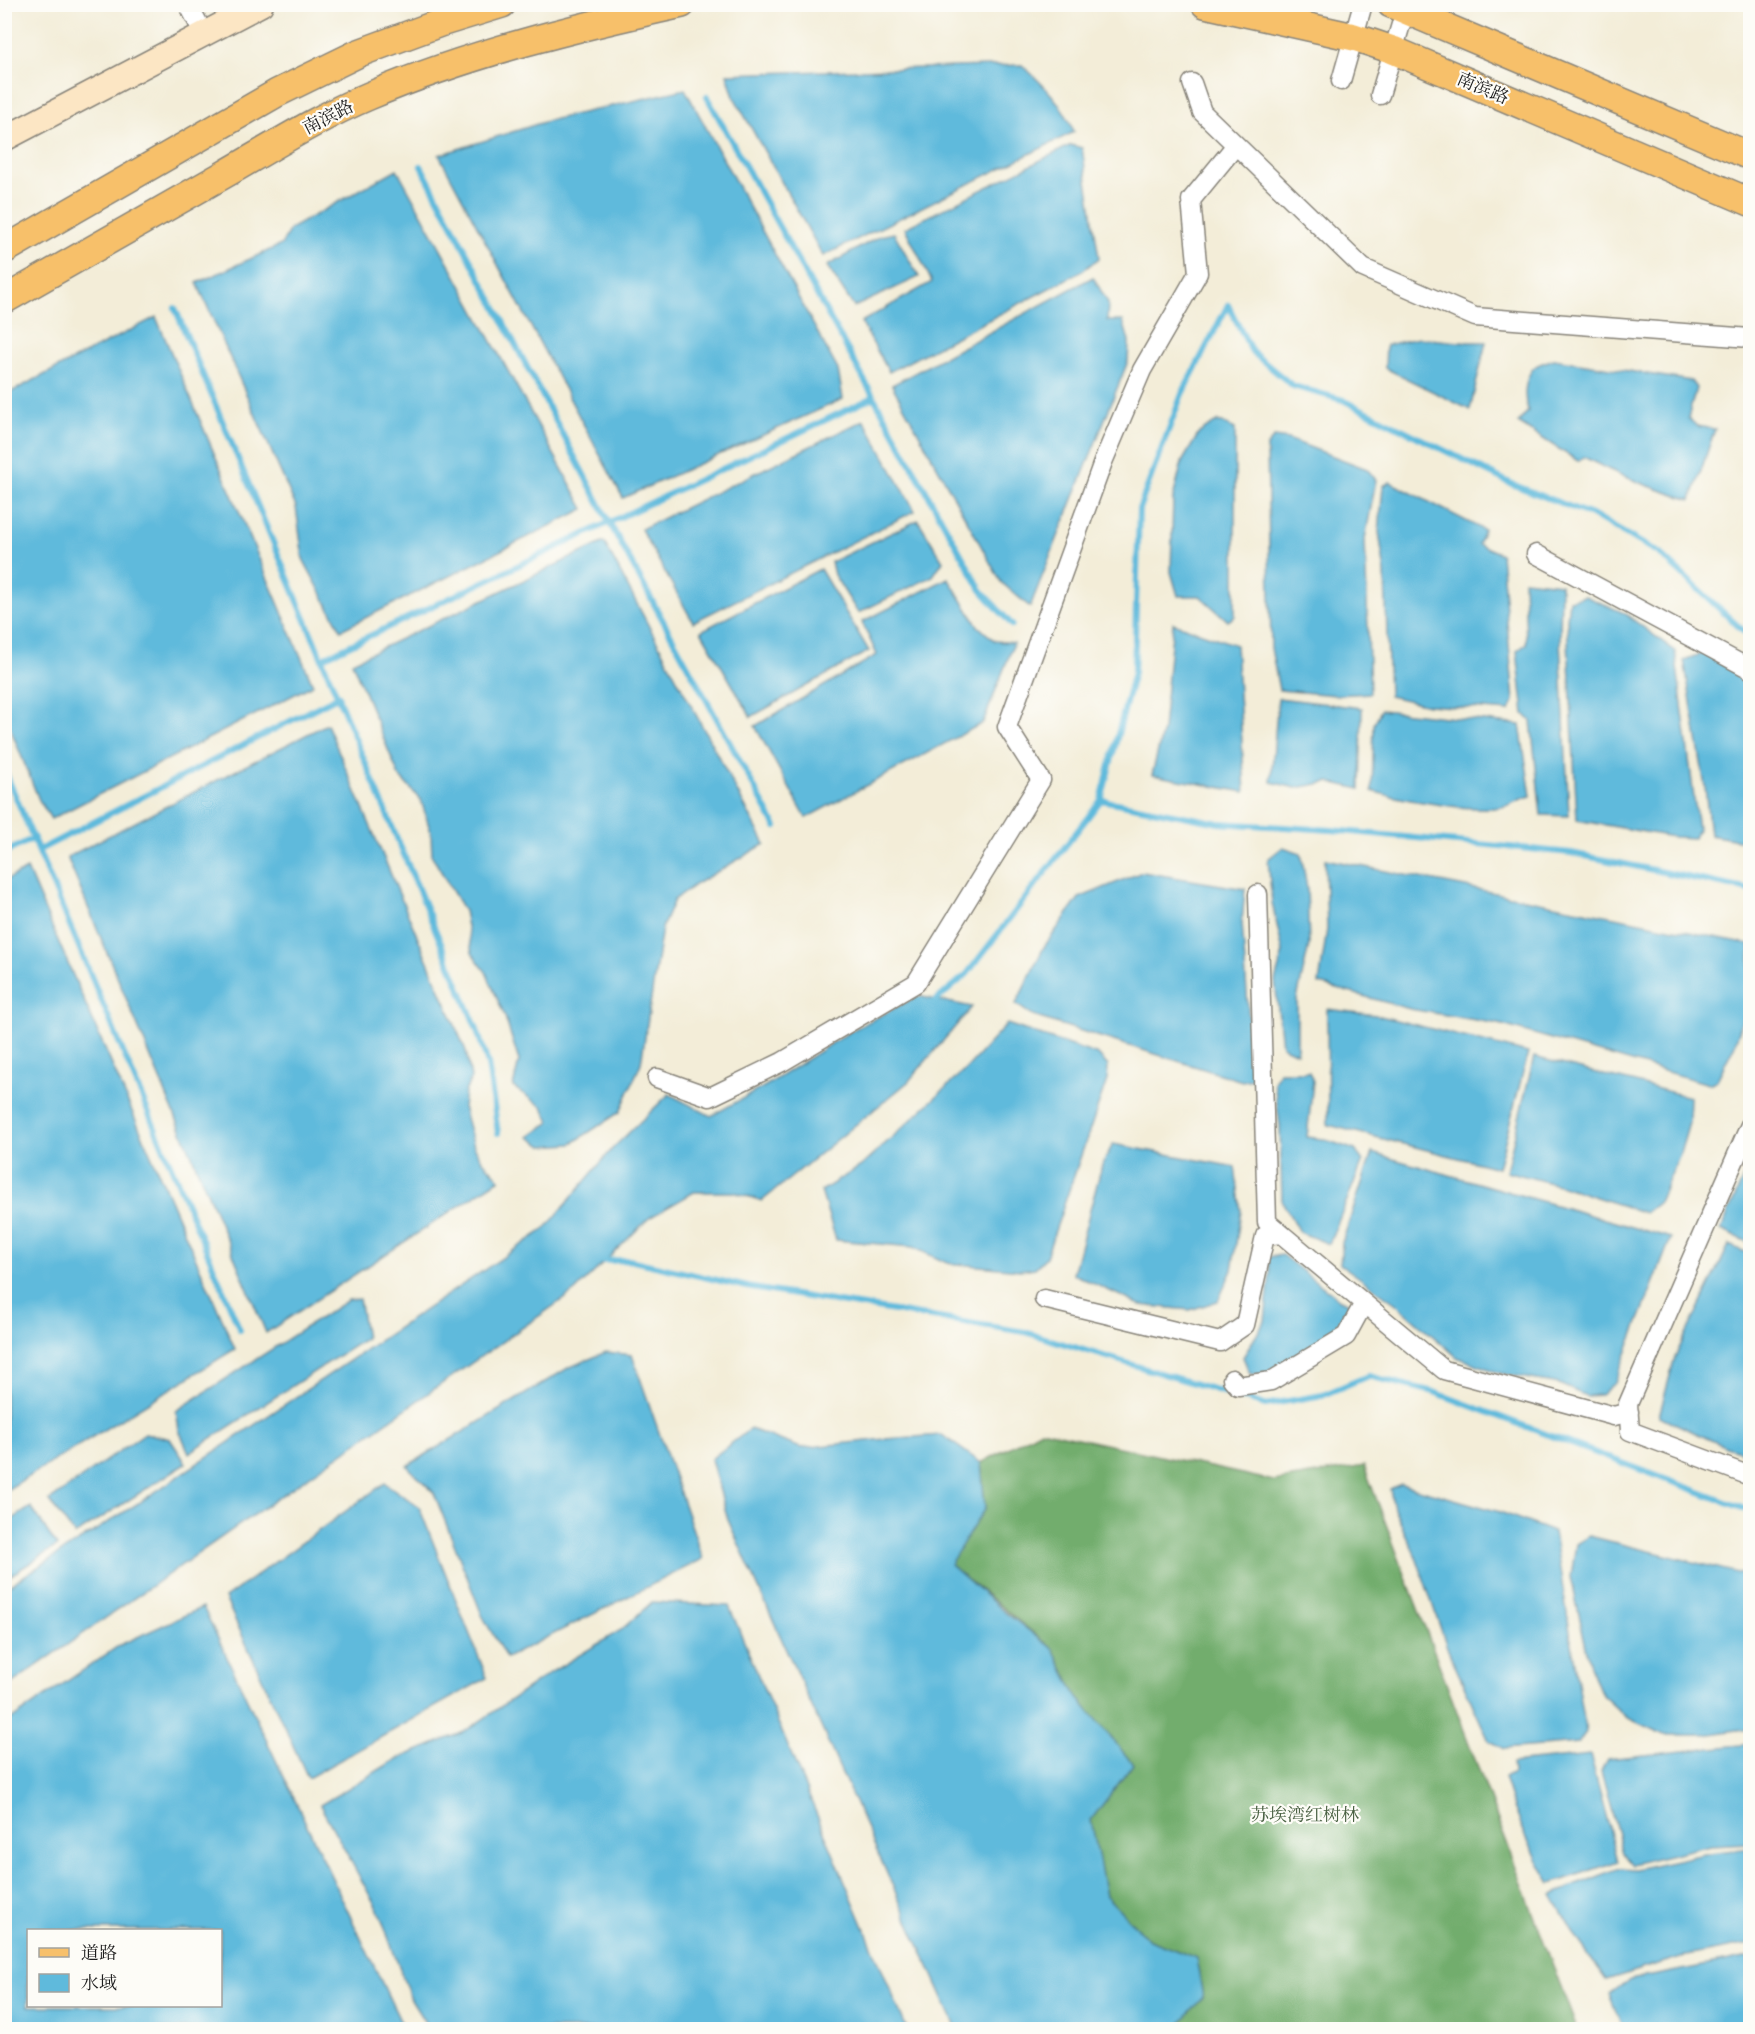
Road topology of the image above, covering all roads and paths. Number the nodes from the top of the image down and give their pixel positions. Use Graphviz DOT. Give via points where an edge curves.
graph roads {
  1 [pos="188,4"];
  2 [pos="261,4"];
  3 [pos="502,4"];
  4 [pos="682,4"];
  5 [pos="1205,4"];
  6 [pos="1363,4"];
  7 [pos="1401,6"];
  8 [pos="205,36"];
  9 [pos="1354,37"];
  10 [pos="1393,50"];
  11 [pos="1341,81"];
  12 [pos="1192,83"];
  13 [pos="1380,95"];
  14 [pos="4,140"];
  15 [pos="1236,145"];
  16 [pos="1750,156"];
  17 [pos="1750,202"];
  18 [pos="4,250"];
  19 [pos="4,300"];
  20 [pos="1750,338"];
  21 [pos="1536,554"];
  22 [pos="1750,669"];
  23 [pos="1258,894"];
  24 [pos="657,1078"];
  25 [pos="1750,1125"];
  26 [pos="1280,1234"];
  27 [pos="1044,1299"];
  28 [pos="1364,1303"];
  29 [pos="1232,1379"];
  30 [pos="1629,1412"];
  31 [pos="1750,1476"];
  1 -- 8 [label="street"];
  2 -- 8 [label="street"];
  3 -- 18 [label="main road" via="359,53 277,93"];
  4 -- 19 [label="main road, 南滨路" via="519,45 368,97 299,132"];
  5 -- 9 [label="main road, 南滨路"];
  6 -- 9 [label="street"];
  7 -- 10 [label="street"];
  7 -- 16 [label="main road"];
  8 -- 14 [label="street"];
  9 -- 10 [label="main road, 南滨路"];
  9 -- 11 [label="street"];
  10 -- 13 [label="street"];
  10 -- 17 [label="main road, 南滨路"];
  12 -- 15 [label="street" via="1202,112"];
  15 -- 20 [label="street" via="1363,268 1475,317"];
  15 -- 24 [label="street" via="1191,200 1198,273 1142,370 1103,462 1007,727 1041,780 916,983 782,1062 710,1097"];
  21 -- 22 [label="street"];
  23 -- 26 [label="street" via="1267,1222"];
  25 -- 30 [label="street" via="1628,1404"];
  26 -- 27 [label="street" via="1265,1236 1245,1325 1220,1342"];
  26 -- 28 [label="street"];
  28 -- 29 [label="street" via="1346,1336 1271,1381 1238,1386"];
  28 -- 30 [label="street" via="1444,1370 1614,1416"];
  30 -- 31 [label="street" via="1630,1431"];
}
